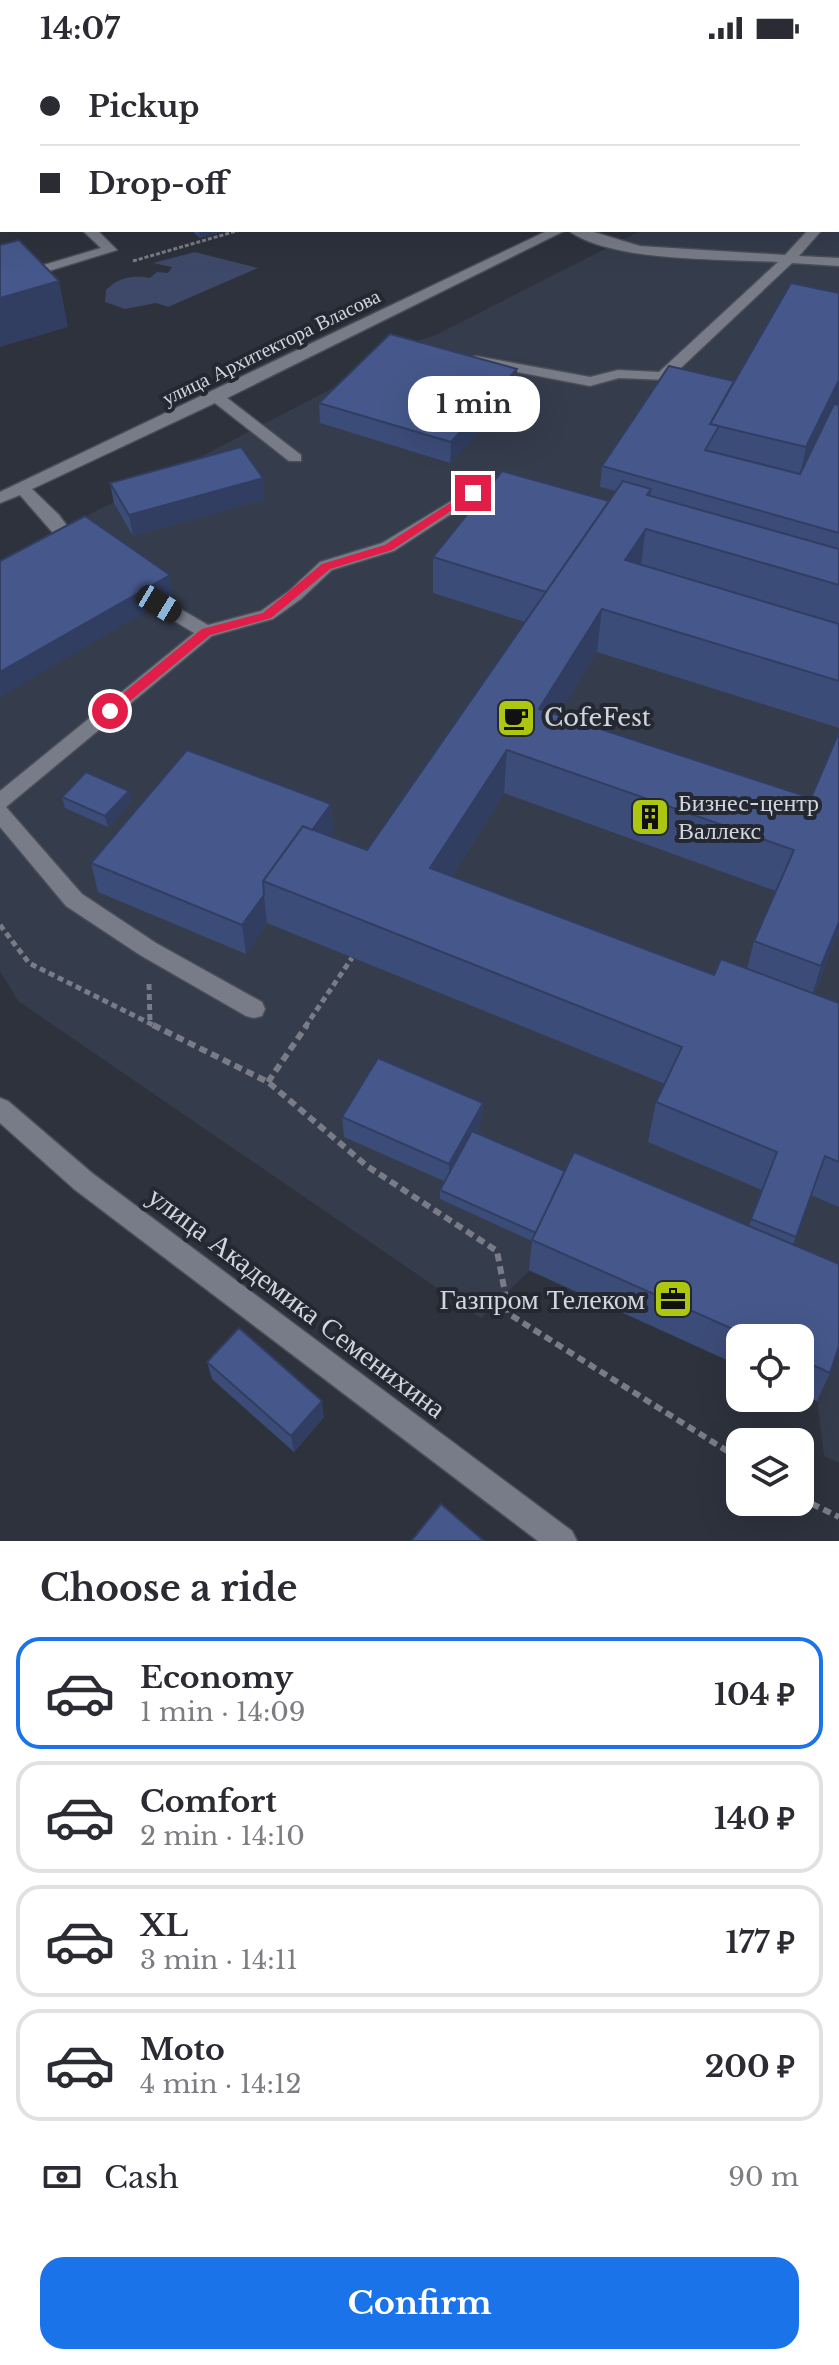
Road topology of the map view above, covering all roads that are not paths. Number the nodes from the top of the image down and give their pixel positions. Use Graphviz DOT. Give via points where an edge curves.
graph roads {
  1 [pos="91,232"];
  2 [pos="555,232"];
  3 [pos="580,232"];
  4 [pos="813,232"];
  5 [pos="785,259"];
  6 [pos="839,262"];
  7 [pos="0,282"];
  8 [pos="460,357"];
  9 [pos="216,397"];
  10 [pos="295,458"];
  11 [pos="22,488"];
  12 [pos="473,493"];
  13 [pos="0,498"];
  14 [pos="73,545"];
  15 [pos="159,604"];
  16 [pos="206,632"];
  17 [pos="0,802"];
  18 [pos="0,813"];
  19 [pos="254,1009"];
  20 [pos="0,1108"];
  21 [pos="562,1541"];
  1 -- 7 [label="street" via="110,250"];
  2 -- 9 [label="street, улица Архитектора Власова"];
  3 -- 5 [label="street" via="640,250"];
  4 -- 5 [label="street"];
  5 -- 6 [label="street"];
  5 -- 8 [label="street" via="663,377 618,374 590,382"];
  9 -- 10 [label="street"];
  9 -- 11 [label="street, улица Архитектора Власова"];
  11 -- 13 [label="street, улица Архитектора Власова"];
  11 -- 14 [label="street"];
  12 -- 16 [label="street" via="388,547 326,566 267,615"];
  15 -- 16 [label="street"];
  16 -- 17 [label="street"];
  18 -- 19 [label="street" via="74,900"];
  20 -- 21 [label="street, улица Академика Семенихина" via="83,1181"];
}
